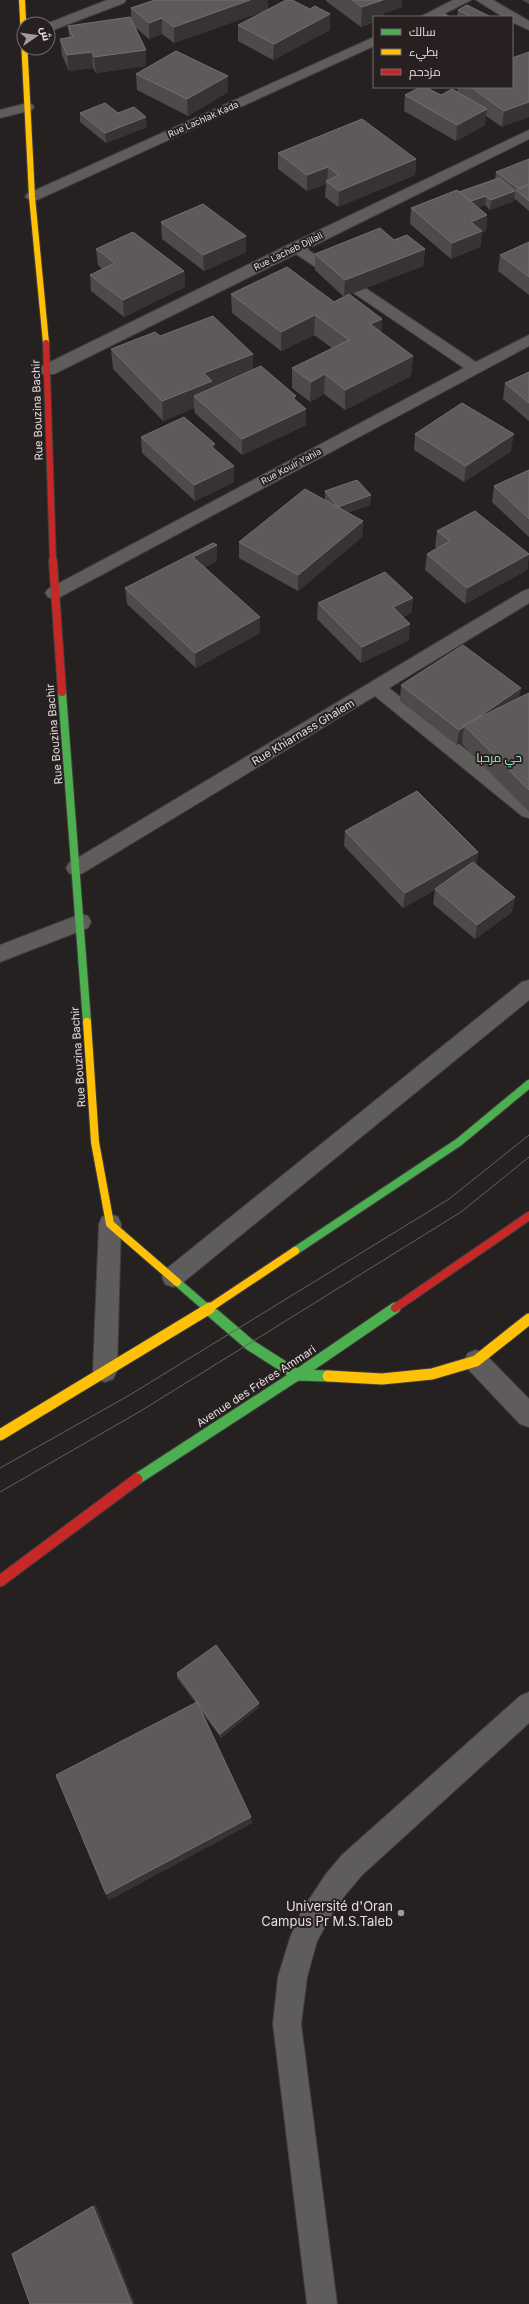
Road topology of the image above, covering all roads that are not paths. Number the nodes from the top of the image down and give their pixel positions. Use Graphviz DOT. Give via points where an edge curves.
graph roads {
  1 [pos="22,0"];
  2 [pos="119,0"];
  3 [pos="464,0"];
  4 [pos="483,0"];
  5 [pos="23,16"];
  6 [pos="429,16"];
  7 [pos="511,16"];
  8 [pos="513,17"];
  9 [pos="56,25"];
  10 [pos="529,26"];
  11 [pos="373,41"];
  12 [pos="25,56"];
  13 [pos="27,107"];
  14 [pos="0,114"];
  15 [pos="529,134"];
  16 [pos="32,197"];
  17 [pos="295,247"];
  18 [pos="529,340"];
  19 [pos="475,368"];
  20 [pos="48,370"];
  21 [pos="54,593"];
  22 [pos="529,595"];
  23 [pos="377,688"];
  24 [pos="529,811"];
  25 [pos="76,868"];
  26 [pos="81,922"];
  27 [pos="0,954"];
  28 [pos="529,988"];
  29 [pos="529,1084"];
  30 [pos="529,1216"];
  31 [pos="110,1224"];
  32 [pos="173,1276"];
  33 [pos="208,1309"];
  34 [pos="529,1319"];
  35 [pos="476,1360"];
  36 [pos="106,1371"];
  37 [pos="297,1375"];
  38 [pos="529,1416"];
  39 [pos="0,1436"];
  40 [pos="0,1581"];
  41 [pos="529,1705"];
  42 [pos="322,2304"];
  1 -- 5 [label="street, Rue Bouzina Bachir"];
  2 -- 9 [label="street"];
  3 -- 6 [label="street"];
  4 -- 7 [label="street"];
  8 -- 10 [label="street"];
  11 -- 16 [label="street, Rue Lachlak Kada"];
  12 -- 13 [label="street, Rue Bouzina Bachir"];
  13 -- 14 [label="street"];
  13 -- 16 [label="street, Rue Bouzina Bachir"];
  15 -- 17 [label="street, Rue Lacheb Djilali"];
  16 -- 20 [label="street, Rue Bouzina Bachir"];
  17 -- 19 [label="street"];
  17 -- 20 [label="street, Rue Lacheb Djilali"];
  18 -- 19 [label="street, Rue Kouir Yahia"];
  19 -- 21 [label="street, Rue Kouir Yahia"];
  20 -- 21 [label="street, Rue Bouzina Bachir"];
  21 -- 25 [label="street, Rue Bouzina Bachir"];
  22 -- 23 [label="street, Rue Khiarnass Ghalem"];
  23 -- 24 [label="street"];
  23 -- 25 [label="street, Rue Khiarnass Ghalem"];
  25 -- 26 [label="street, Rue Bouzina Bachir"];
  26 -- 27 [label="street"];
  26 -- 31 [label="street, Rue Bouzina Bachir" via="95,1142"];
  28 -- 32 [label="street"];
  29 -- 33 [label="street" via="459,1142"];
  30 -- 37 [label="street, Avenue des Frères Ammari"];
  31 -- 32 [label="street"];
  31 -- 36 [label="street"];
  32 -- 33 [label="street"];
  33 -- 36 [label="street"];
  33 -- 37 [label="street" via="250,1345"];
  34 -- 35 [label="street"];
  35 -- 37 [label="street" via="432,1374 382,1379"];
  35 -- 38 [label="street"];
  36 -- 39 [label="street"];
  37 -- 40 [label="street, Avenue des Frères Ammari" via="127,1485"];
  41 -- 42 [label="street" via="352,1865 330,1890 311,1918 298,1951 290,1986 287,2024"];
}
